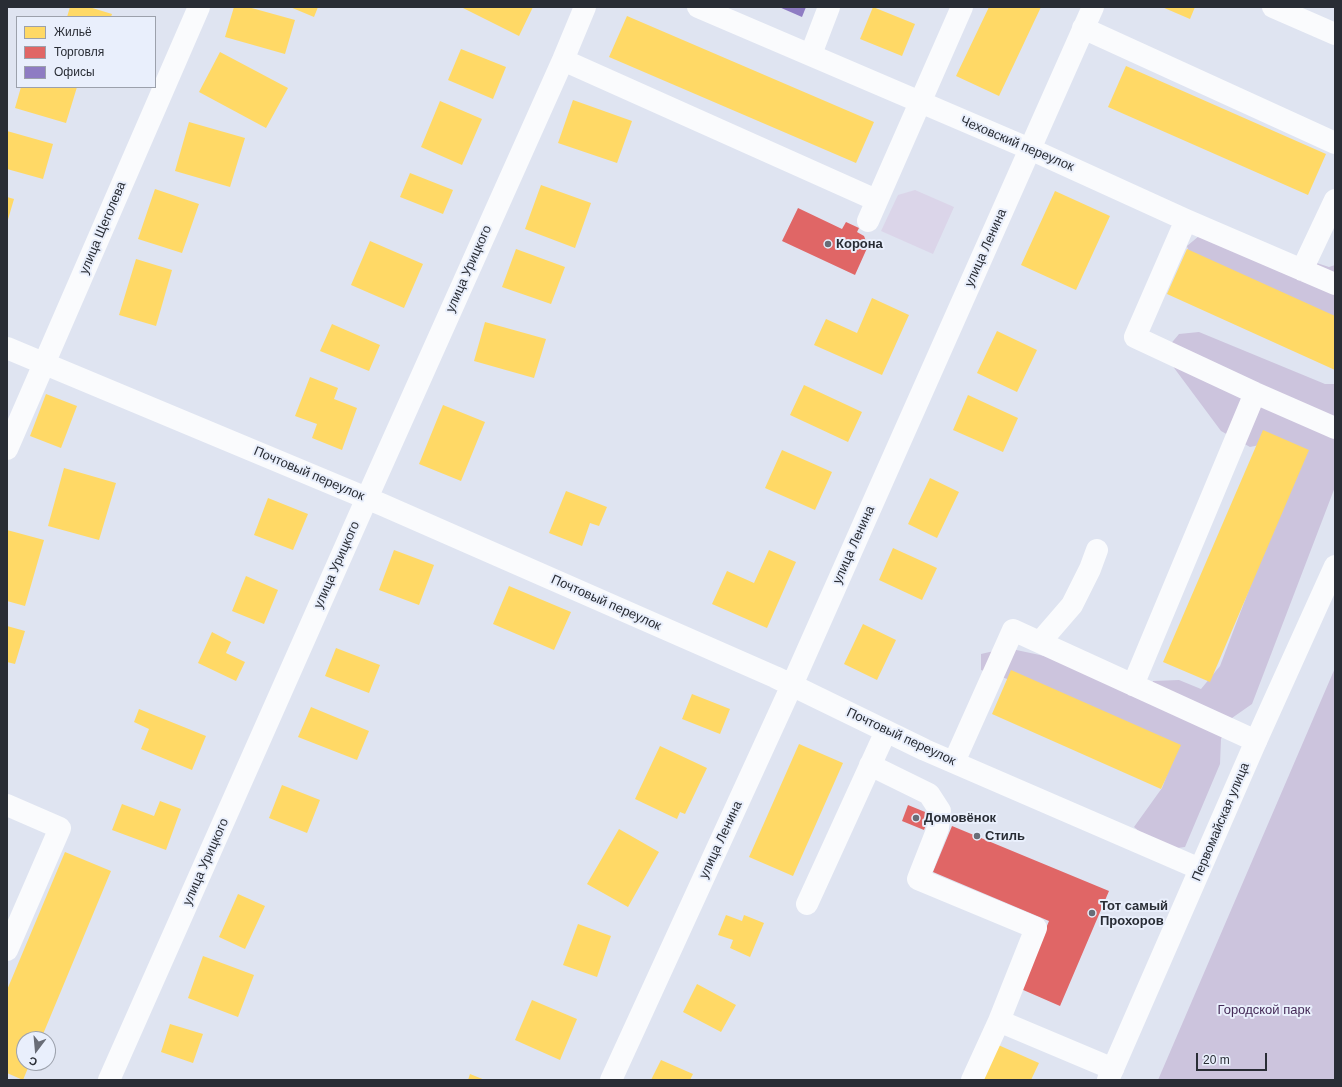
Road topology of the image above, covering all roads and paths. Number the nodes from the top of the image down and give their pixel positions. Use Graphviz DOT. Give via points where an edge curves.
graph roads {
  1 [pos="199,7"];
  2 [pos="585,7"];
  3 [pos="698,7"];
  4 [pos="829,7"];
  5 [pos="962,7"];
  6 [pos="1093,7"];
  7 [pos="1273,7"];
  8 [pos="1083,28"];
  9 [pos="1335,34"];
  10 [pos="811,54"];
  11 [pos="563,60"];
  12 [pos="921,103"];
  13 [pos="1335,143"];
  14 [pos="1030,149"];
  15 [pos="876,200"];
  16 [pos="1335,200"];
  17 [pos="1186,220"];
  18 [pos="868,221"];
  19 [pos="1302,270"];
  20 [pos="1335,284"];
  21 [pos="7,348"];
  22 [pos="45,364"];
  23 [pos="1255,393"];
  24 [pos="1335,428"];
  25 [pos="7,449"];
  26 [pos="367,498"];
  27 [pos="1097,550"];
  28 [pos="1335,566"];
  29 [pos="1040,642"];
  30 [pos="792,685"];
  31 [pos="1133,685"];
  32 [pos="886,731"];
  33 [pos="1256,741"];
  34 [pos="954,762"];
  35 [pos="870,765"];
  36 [pos="7,805"];
  37 [pos="1200,870"];
  38 [pos="807,904"];
  39 [pos="7,950"];
  40 [pos="999,1021"];
  41 [pos="1111,1074"];
  42 [pos="109,1080"];
  43 [pos="611,1080"];
  44 [pos="972,1080"];
  1 -- 22 [label="street, улица Щеголева"];
  2 -- 11 [label="street, улица Урицкого"];
  3 -- 10 [label="street, Чеховский переулок"];
  4 -- 10 [label="street"];
  5 -- 12 [label="street"];
  6 -- 8 [label="street, улица Ленина"];
  7 -- 9 [label="street"];
  8 -- 13 [label="street"];
  8 -- 14 [label="street, улица Ленина"];
  10 -- 12 [label="street, Чеховский переулок"];
  11 -- 15 [label="street"];
  11 -- 26 [label="street, улица Урицкого"];
  12 -- 14 [label="street, Чеховский переулок"];
  12 -- 15 [label="street"];
  14 -- 17 [label="street, Чеховский переулок"];
  14 -- 30 [label="street, улица Ленина"];
  15 -- 18 [label="street"];
  16 -- 19 [label="street"];
  17 -- 19 [label="street, Чеховский переулок"];
  17 -- 23 [label="street" via="1135,337"];
  19 -- 20 [label="street, Чеховский переулок"];
  21 -- 22 [label="street, Почтовый переулок"];
  22 -- 25 [label="street, улица Щеголева"];
  22 -- 26 [label="street, Почтовый переулок"];
  23 -- 24 [label="street"];
  23 -- 31 [label="street"];
  26 -- 30 [label="street, Почтовый переулок"];
  26 -- 42 [label="street, улица Урицкого"];
  27 -- 29 [label="street" via="1072,605"];
  28 -- 33 [label="street, Первомайская улица"];
  29 -- 31 [label="street"];
  29 -- 34 [label="street" via="1013,630"];
  30 -- 32 [label="street, Почтовый переулок"];
  30 -- 43 [label="street, улица Ленина"];
  31 -- 33 [label="street"];
  32 -- 34 [label="street, Почтовый переулок"];
  32 -- 35 [label="street"];
  33 -- 37 [label="street, Первомайская улица"];
  34 -- 37 [label="street, Почтовый переулок"];
  35 -- 38 [label="street"];
  35 -- 40 [label="street" via="928,794 940,811 938,828 918,880 1036,928"];
  36 -- 39 [label="street" via="60,828"];
  37 -- 41 [label="street, Первомайская улица"];
  40 -- 41 [label="street"];
  40 -- 44 [label="street"];
}
